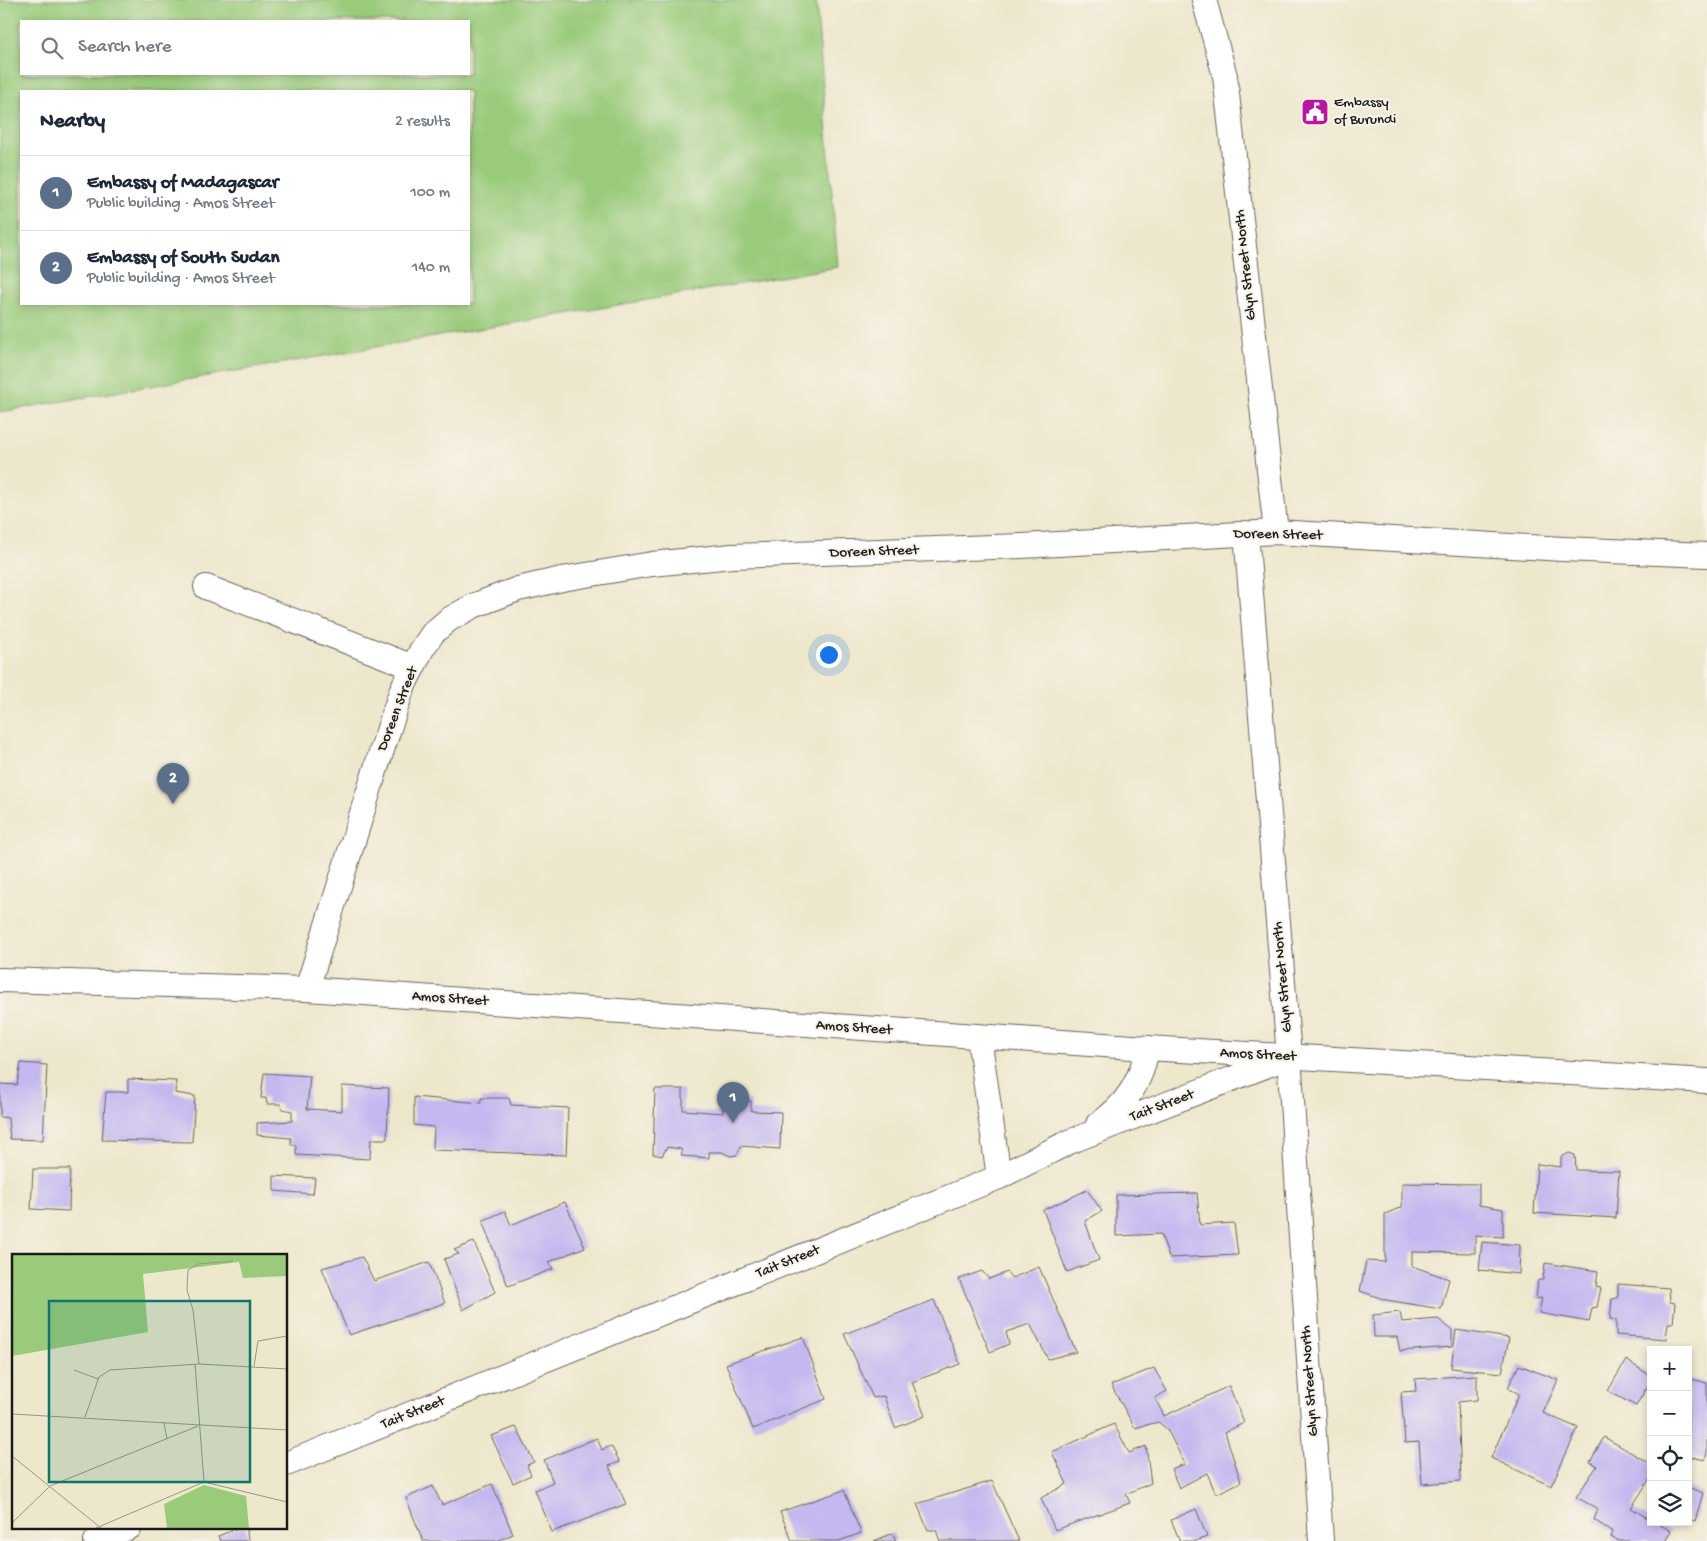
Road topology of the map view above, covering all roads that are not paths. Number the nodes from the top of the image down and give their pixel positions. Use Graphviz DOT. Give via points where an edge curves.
graph roads {
  1 [pos="1204,0"];
  2 [pos="1276,532"];
  3 [pos="1246,533"];
  4 [pos="1707,555"];
  5 [pos="206,587"];
  6 [pos="413,667"];
  7 [pos="0,980"];
  8 [pos="307,989"];
  9 [pos="979,1037"];
  10 [pos="1147,1048"];
  11 [pos="1289,1056"];
  12 [pos="1707,1081"];
  13 [pos="1069,1142"];
  14 [pos="999,1177"];
  15 [pos="288,1463"];
  16 [pos="128,1528"];
  17 [pos="96,1541"];
  18 [pos="1321,1541"];
  1 -- 2 [label="street, Glyn Street North" via="1225,76"];
  2 -- 3 [label="street, Doreen Street"];
  2 -- 4 [label="street, Doreen Street"];
  3 -- 6 [label="street, Doreen Street" via="1022,546 732,556 652,564 518,589 473,606 433,633"];
  3 -- 11 [label="street, Glyn Street North"];
  5 -- 6 [label="street"];
  6 -- 8 [label="street, Doreen Street" via="402,689 378,760"];
  7 -- 8 [label="street, Amos Street"];
  8 -- 9 [label="street, Amos Street"];
  9 -- 10 [label="street, Amos Street"];
  9 -- 14 [label="street"];
  10 -- 11 [label="street, Amos Street"];
  10 -- 13 [label="street" via="1141,1075 1122,1103 1106,1119"];
  11 -- 12 [label="street, Amos Street"];
  11 -- 13 [label="street, Tait Street"];
  11 -- 18 [label="street, Glyn Street North"];
  13 -- 14 [label="street, Tait Street"];
  14 -- 15 [label="street, Tait Street"];
  16 -- 17 [label="street"];
}
